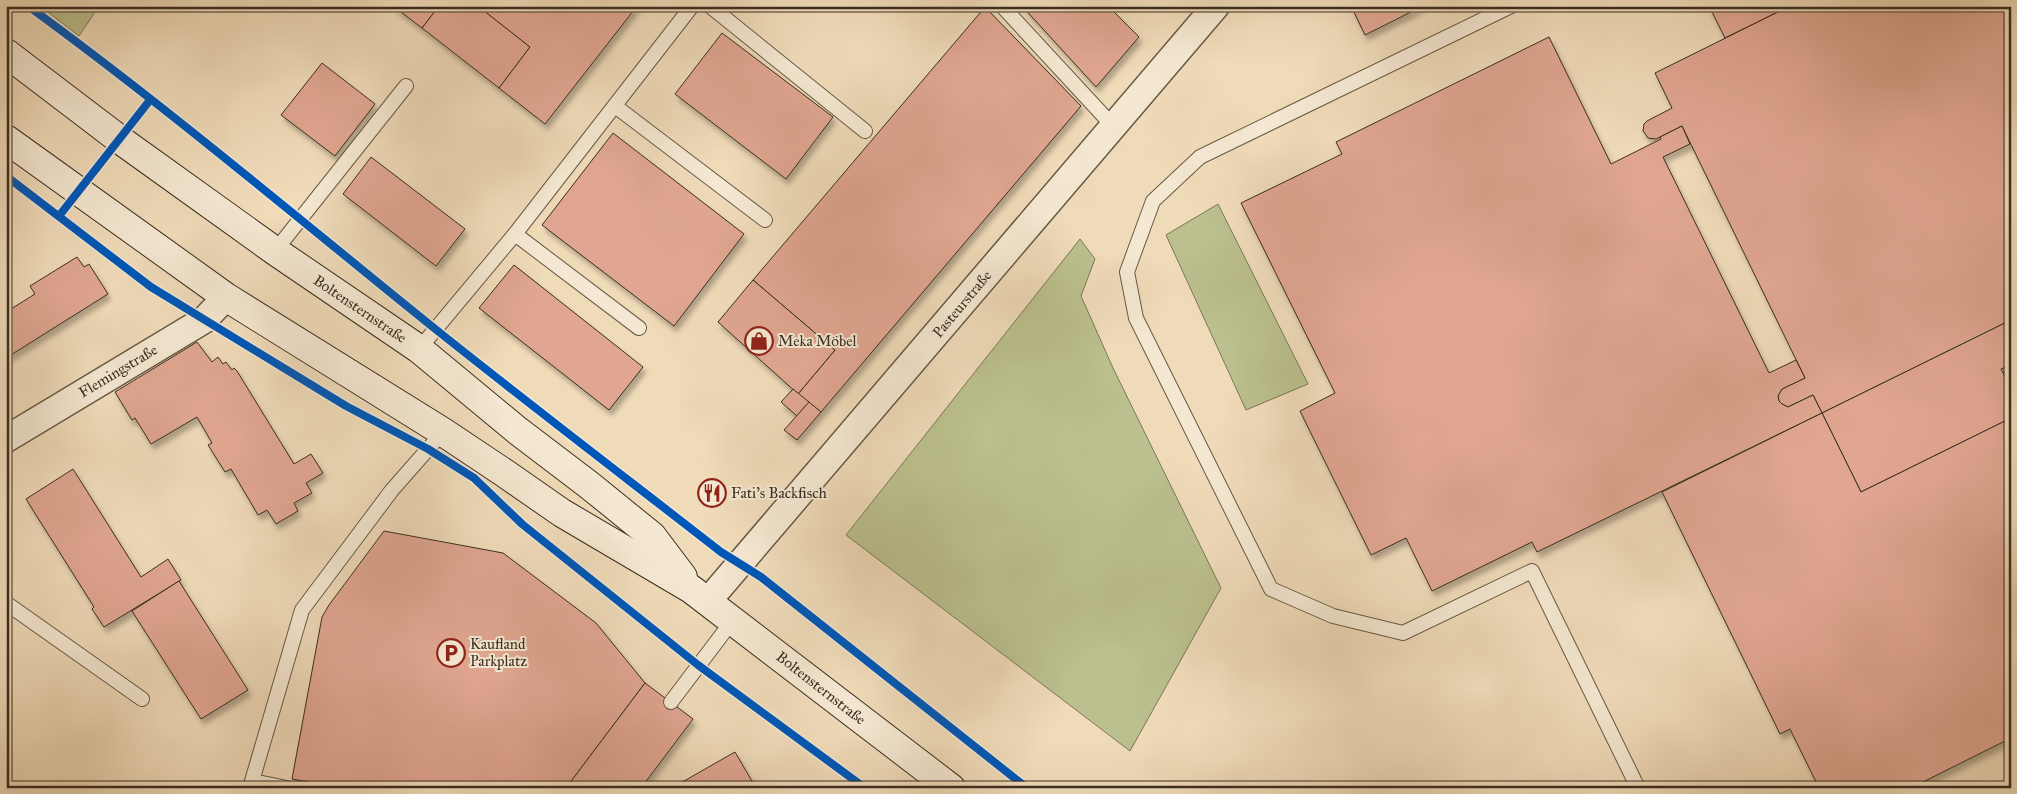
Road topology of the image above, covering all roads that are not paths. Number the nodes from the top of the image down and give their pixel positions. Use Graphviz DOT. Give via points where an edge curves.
graph roads {
  1 [pos="692,6"];
  2 [pos="710,6"];
  3 [pos="1002,6"];
  4 [pos="1216,6"];
  5 [pos="1511,6"];
  6 [pos="6,54"];
  7 [pos="406,86"];
  8 [pos="615,106"];
  9 [pos="1113,126"];
  10 [pos="866,131"];
  11 [pos="6,139"];
  12 [pos="764,220"];
  13 [pos="515,234"];
  14 [pos="276,251"];
  15 [pos="226,297"];
  16 [pos="639,328"];
  17 [pos="419,349"];
  18 [pos="443,432"];
  19 [pos="6,439"];
  20 [pos="699,595"];
  21 [pos="6,602"];
  22 [pos="733,620"];
  23 [pos="142,699"];
  24 [pos="671,702"];
  25 [pos="287,788"];
  26 [pos="951,788"];
  27 [pos="1638,788"];
  1 -- 8 [label="lane"];
  2 -- 10 [label="lane"];
  3 -- 9 [label="lane"];
  4 -- 9 [label="street, Pasteurstraße"];
  5 -- 27 [label="lane" via="1200,157 1153,201 1127,272 1136,318 1271,589 1333,616 1403,633 1532,571"];
  6 -- 14 [label="main road, Boltensternstraße"];
  7 -- 14 [label="lane"];
  8 -- 12 [label="lane"];
  8 -- 13 [label="lane"];
  9 -- 20 [label="street, Pasteurstraße"];
  11 -- 15 [label="main road, Boltensternstraße"];
  13 -- 16 [label="lane"];
  13 -- 17 [label="lane"];
  14 -- 17 [label="main road, Boltensternstraße"];
  15 -- 18 [label="main road, Boltensternstraße"];
  15 -- 19 [label="street, Flemingstraße" via="204,320"];
  17 -- 20 [label="main road, Boltensternstraße" via="652,536"];
  18 -- 20 [label="main road, Boltensternstraße" via="562,513"];
  18 -- 25 [label="lane" via="392,490 302,610 252,781"];
  20 -- 22 [label="main road, Boltensternstraße"];
  21 -- 23 [label="lane"];
  22 -- 24 [label="lane"];
  22 -- 26 [label="main road, Boltensternstraße"];
}
